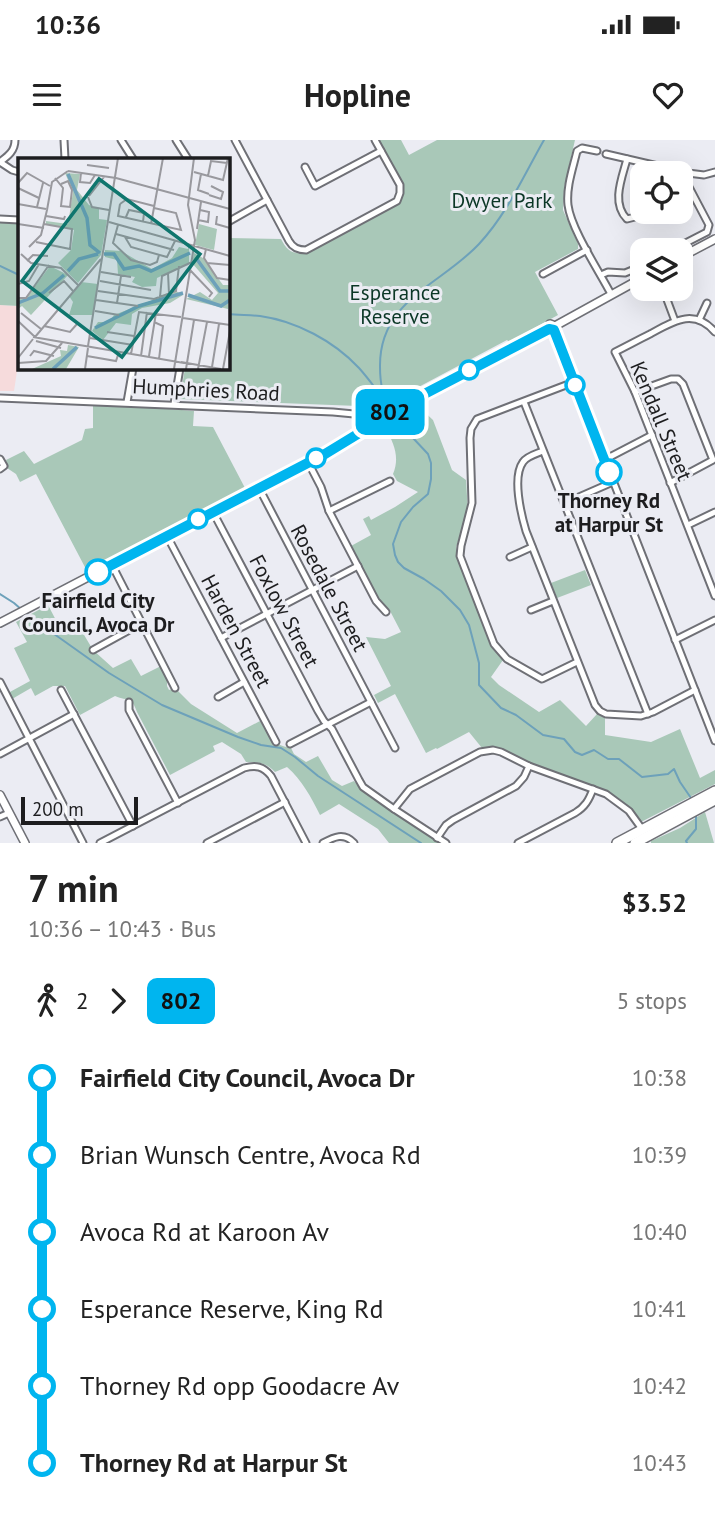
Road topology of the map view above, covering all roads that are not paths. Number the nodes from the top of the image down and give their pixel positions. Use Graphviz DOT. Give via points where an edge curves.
graph roads {
  1 [pos="15,140"];
  2 [pos="64,140"];
  3 [pos="121,140"];
  4 [pos="176,140"];
  5 [pos="235,140"];
  6 [pos="375,140"];
  7 [pos="381,151"];
  8 [pos="597,151"];
  9 [pos="606,154"];
  10 [pos="65,158"];
  11 [pos="132,158"];
  12 [pos="187,158"];
  13 [pos="626,159"];
  14 [pos="635,161"];
  15 [pos="0,162"];
  16 [pos="305,167"];
  17 [pos="18,172"];
  18 [pos="715,172"];
  19 [pos="693,174"];
  20 [pos="693,195"];
  21 [pos="267,200"];
  22 [pos="630,218"];
  23 [pos="0,219"];
  24 [pos="18,220"];
  25 [pos="229,221"];
  26 [pos="693,239"];
  27 [pos="715,239"];
  28 [pos="587,250"];
  29 [pos="693,251"];
  30 [pos="630,271"];
  31 [pos="542,274"];
  32 [pos="601,275"];
  33 [pos="630,284"];
  34 [pos="611,294"];
  35 [pos="668,301"];
  36 [pos="707,303"];
  37 [pos="699,320"];
  38 [pos="675,321"];
  39 [pos="552,328"];
  40 [pos="715,332"];
  41 [pos="133,369"];
  42 [pos="180,369"];
  43 [pos="574,382"];
  44 [pos="635,392"];
  45 [pos="0,398"];
  46 [pos="127,402"];
  47 [pos="524,402"];
  48 [pos="174,404"];
  49 [pos="368,425"];
  50 [pos="652,435"];
  51 [pos="543,451"];
  52 [pos="0,459"];
  53 [pos="604,460"];
  54 [pos="309,462"];
  55 [pos="0,469"];
  56 [pos="390,481"];
  57 [pos="613,482"];
  58 [pos="670,483"];
  59 [pos="260,488"];
  60 [pos="565,503"];
  61 [pos="330,511"];
  62 [pos="213,512"];
  63 [pos="715,512"];
  64 [pos="688,525"];
  65 [pos="167,536"];
  66 [pos="532,547"];
  67 [pos="510,557"];
  68 [pos="112,565"];
  69 [pos="358,566"];
  70 [pos="313,590"];
  71 [pos="715,596"];
  72 [pos="553,601"];
  73 [pos="531,610"];
  74 [pos="386,612"];
  75 [pos="267,614"];
  76 [pos="715,620"];
  77 [pos="0,623"];
  78 [pos="142,623"];
  79 [pos="221,638"];
  80 [pos="675,640"];
  81 [pos="93,650"];
  82 [pos="577,662"];
  83 [pos="0,682"];
  84 [pos="244,682"];
  85 [pos="175,688"];
  86 [pos="61,690"];
  87 [pos="695,690"];
  88 [pos="218,697"];
  89 [pos="129,702"];
  90 [pos="371,702"];
  91 [pos="74,714"];
  92 [pos="648,714"];
  93 [pos="328,724"];
  94 [pos="29,738"];
  95 [pos="715,741"];
  96 [pos="276,742"];
  97 [pos="290,744"];
  98 [pos="395,748"];
  99 [pos="0,754"];
  100 [pos="529,766"];
  101 [pos="593,789"];
  102 [pos="715,791"];
  103 [pos="0,795"];
  104 [pos="715,800"];
  105 [pos="285,802"];
  106 [pos="178,803"];
  107 [pos="700,804"];
  108 [pos="394,809"];
  109 [pos="688,810"];
  110 [pos="9,813"];
  111 [pos="0,817"];
  112 [pos="133,826"];
  113 [pos="642,829"];
  114 [pos="654,833"];
  115 [pos="437,838"];
  116 [pos="25,843"];
  117 [pos="83,843"];
  118 [pos="100,843"];
  119 [pos="207,843"];
  120 [pos="306,843"];
  121 [pos="323,843"];
  122 [pos="354,843"];
  123 [pos="446,843"];
  124 [pos="518,843"];
  125 [pos="617,843"];
  126 [pos="635,843"];
  1 -- 15 [label="street" via="12,152"];
  2 -- 10 [label="street"];
  3 -- 11 [label="street"];
  4 -- 12 [label="street"];
  5 -- 21 [label="street"];
  6 -- 7 [label="street"];
  7 -- 16 [label="street" via="316,186"];
  7 -- 21 [label="street" via="400,186 397,201 306,250 292,246"];
  8 -- 28 [label="street" via="578,149 568,190 572,220"];
  9 -- 13 [label="street"];
  13 -- 14 [label="street"];
  13 -- 22 [label="street" via="618,205 624,217"];
  15 -- 17 [label="street"];
  18 -- 19 [label="street"];
  20 -- 26 [label="street" via="709,225 707,232"];
  21 -- 25 [label="street"];
  23 -- 24 [label="street"];
  27 -- 29 [label="main road"];
  28 -- 31 [label="street"];
  28 -- 32 [label="street"];
  30 -- 32 [label="street"];
  32 -- 34 [label="street"];
  33 -- 34 [label="main road"];
  34 -- 39 [label="main road"];
  35 -- 38 [label="street"];
  36 -- 37 [label="street"];
  37 -- 38 [label="street"];
  37 -- 40 [label="street"];
  38 -- 44 [label="street, Kendall Street" via="615,352"];
  39 -- 43 [label="street"];
  39 -- 49 [label="main road"];
  41 -- 46 [label="street"];
  42 -- 48 [label="street"];
  43 -- 47 [label="street"];
  43 -- 53 [label="street"];
  44 -- 50 [label="street, Kendall Street"];
  44 -- 58 [label="street" via="678,379 713,460"];
  45 -- 46 [label="street, Humphries Road"];
  46 -- 48 [label="street, Humphries Road"];
  47 -- 51 [label="street"];
  47 -- 82 [label="street" via="477,419 471,429 472,503 460,556 495,646 509,660 542,680"];
  48 -- 49 [label="street, Humphries Road" via="343,412"];
  49 -- 54 [label="main road"];
  50 -- 53 [label="street"];
  50 -- 58 [label="street, Kendall Street"];
  51 -- 60 [label="street"];
  51 -- 66 [label="street" via="525,458 518,480 520,513"];
  52 -- 55 [label="street" via="4,466"];
  53 -- 57 [label="street"];
  54 -- 59 [label="main road"];
  54 -- 61 [label="street"];
  56 -- 61 [label="street"];
  57 -- 60 [label="street"];
  57 -- 80 [label="street"];
  58 -- 64 [label="street, Kendall Street"];
  59 -- 62 [label="main road"];
  59 -- 70 [label="street, Rosedale Street"];
  60 -- 92 [label="street"];
  61 -- 69 [label="street"];
  62 -- 65 [label="main road"];
  62 -- 75 [label="street, Foxlow Street"];
  63 -- 64 [label="street"];
  64 -- 71 [label="street, Kendall Street"];
  65 -- 68 [label="main road"];
  65 -- 79 [label="street, Harden Street"];
  66 -- 67 [label="street"];
  66 -- 72 [label="street"];
  68 -- 77 [label="main road"];
  68 -- 78 [label="street"];
  69 -- 70 [label="street"];
  69 -- 74 [label="street"];
  70 -- 75 [label="street"];
  70 -- 90 [label="street, Rosedale Street"];
  72 -- 73 [label="street"];
  72 -- 82 [label="street"];
  75 -- 79 [label="street"];
  75 -- 93 [label="street, Foxlow Street"];
  76 -- 80 [label="street"];
  78 -- 81 [label="street"];
  78 -- 85 [label="street"];
  79 -- 84 [label="street, Harden Street"];
  80 -- 87 [label="street"];
  82 -- 92 [label="street" via="600,711"];
  83 -- 94 [label="street"];
  84 -- 88 [label="street"];
  84 -- 96 [label="street, Harden Street"];
  86 -- 91 [label="street"];
  87 -- 92 [label="street"];
  87 -- 95 [label="street"];
  89 -- 106 [label="street"];
  90 -- 93 [label="street"];
  90 -- 98 [label="street, Rosedale Street"];
  91 -- 94 [label="street"];
  91 -- 112 [label="street"];
  93 -- 97 [label="street"];
  93 -- 108 [label="street, Foxlow Street" via="363,787"];
  94 -- 99 [label="street"];
  94 -- 117 [label="street"];
  100 -- 101 [label="street"];
  100 -- 108 [label="street" via="501,752 480,752 410,789"];
  100 -- 115 [label="street" via="516,786 453,820"];
  101 -- 113 [label="street" via="620,803"];
  101 -- 124 [label="street" via="582,808"];
  102 -- 107 [label="highway"];
  103 -- 110 [label="main road"];
  104 -- 107 [label="highway"];
  105 -- 106 [label="street" via="271,776 257,766 244,768"];
  105 -- 119 [label="street"];
  105 -- 120 [label="street"];
  106 -- 112 [label="street"];
  107 -- 109 [label="highway"];
  108 -- 115 [label="street, Foxlow Street"];
  109 -- 113 [label="highway"];
  109 -- 114 [label="highway"];
  110 -- 111 [label="street"];
  110 -- 116 [label="main road"];
  112 -- 118 [label="street"];
  113 -- 114 [label="street"];
  113 -- 125 [label="highway"];
  114 -- 126 [label="highway"];
  115 -- 123 [label="street, Foxlow Street"];
  121 -- 122 [label="street" via="346,836"];
}
